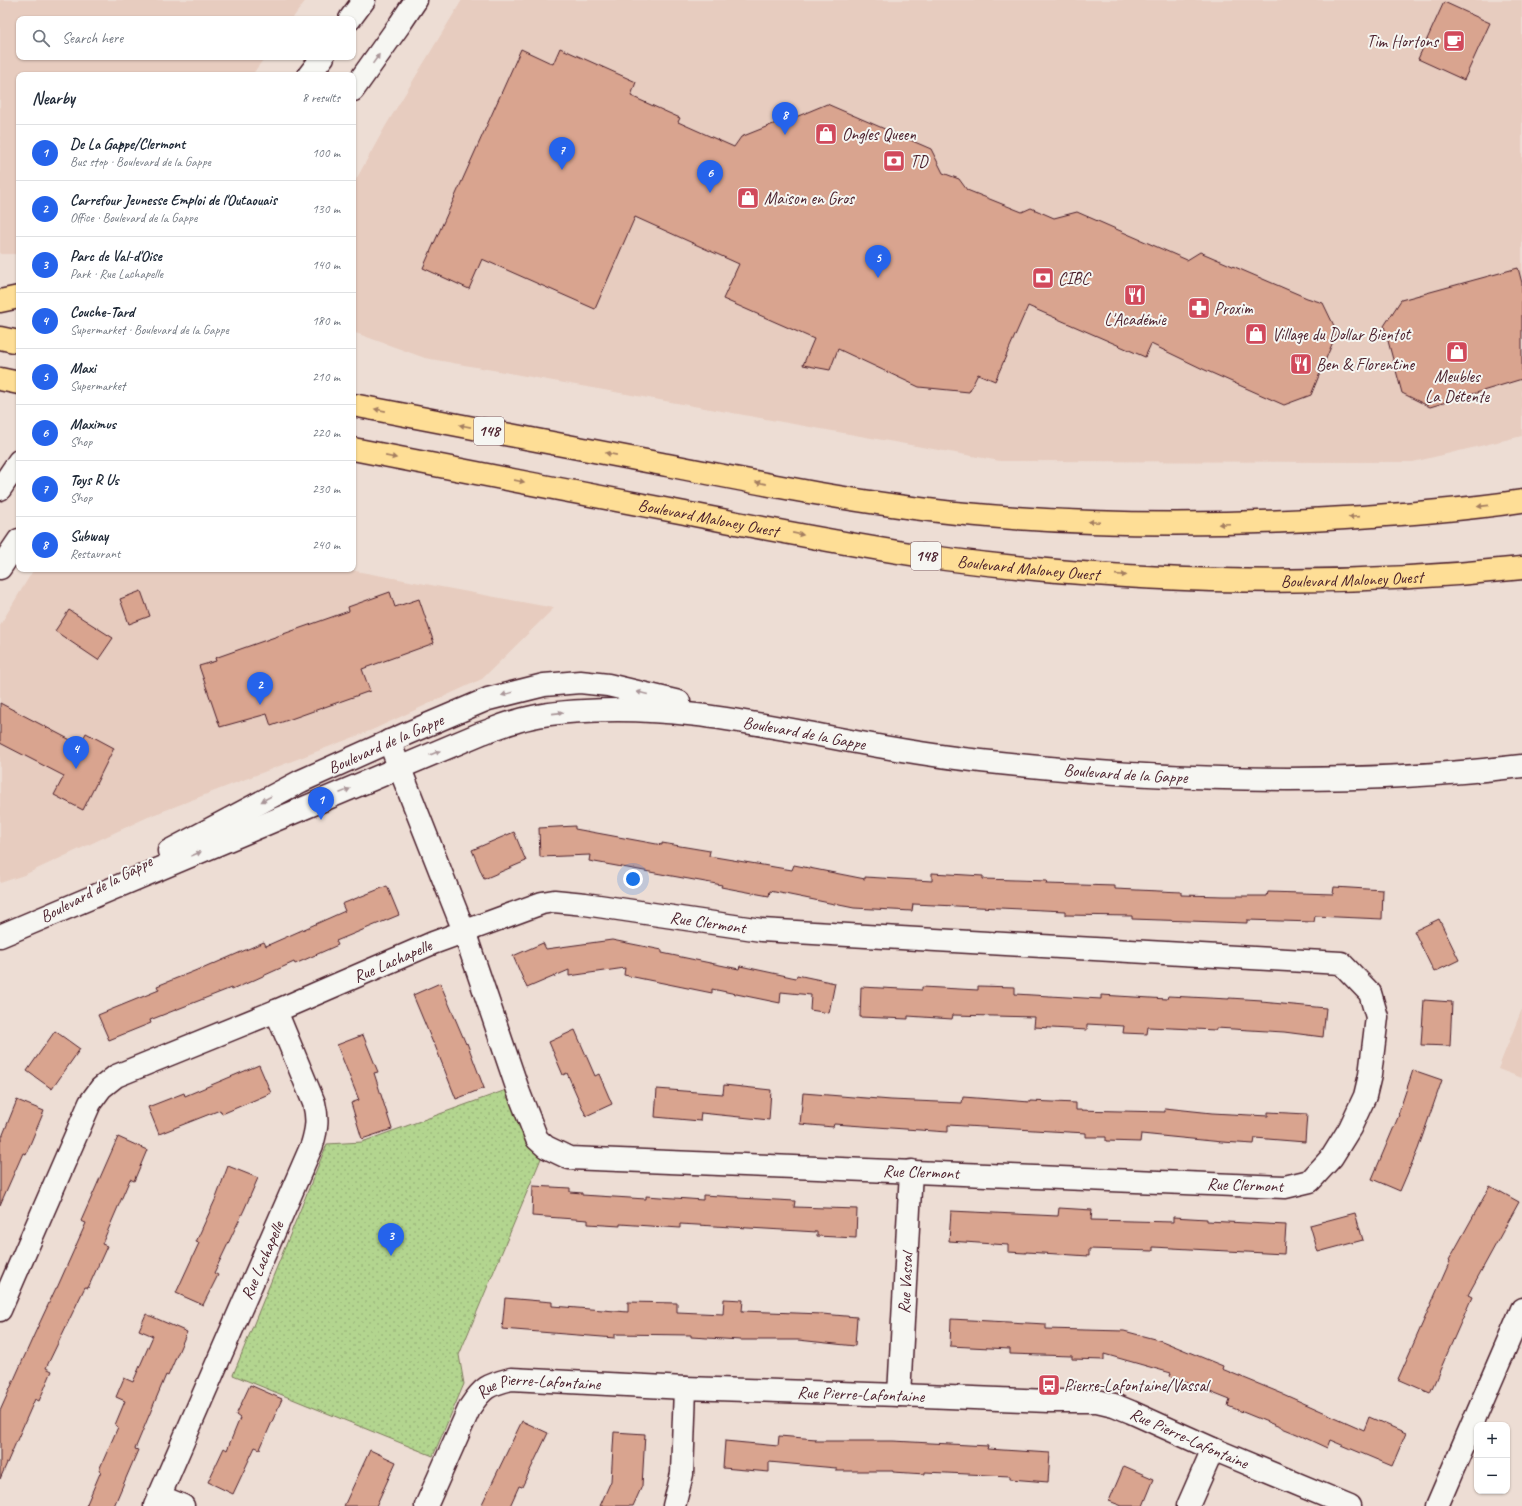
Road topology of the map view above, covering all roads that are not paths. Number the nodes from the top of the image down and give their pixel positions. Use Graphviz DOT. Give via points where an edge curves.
graph roads {
  1 [pos="364,0"];
  2 [pos="416,0"];
  3 [pos="352,16"];
  4 [pos="321,60"];
  5 [pos="311,72"];
  6 [pos="356,86"];
  7 [pos="16,298"];
  8 [pos="0,301"];
  9 [pos="0,338"];
  10 [pos="16,341"];
  11 [pos="0,379"];
  12 [pos="16,382"];
  13 [pos="356,406"];
  14 [pos="356,450"];
  15 [pos="16,465"];
  16 [pos="0,489"];
  17 [pos="1522,501"];
  18 [pos="16,544"];
  19 [pos="0,568"];
  20 [pos="1522,568"];
  21 [pos="733,719"];
  22 [pos="389,741"];
  23 [pos="1522,766"];
  24 [pos="399,768"];
  25 [pos="464,931"];
  26 [pos="9,933"];
  27 [pos="276,1012"];
  28 [pos="910,1171"];
  29 [pos="1522,1308"];
  30 [pos="0,1310"];
  31 [pos="685,1388"];
  32 [pos="900,1394"];
  33 [pos="1213,1449"];
  34 [pos="157,1501"];
  35 [pos="183,1506"];
  36 [pos="426,1506"];
  37 [pos="674,1506"];
  38 [pos="1188,1506"];
  39 [pos="1350,1506"];
  40 [pos="1438,1506"];
  1 -- 3 [label="street"];
  6 -- 2 [label="street, one-way"];
  4 -- 5 [label="street"];
  7 -- 8 [label="main road"];
  9 -- 10 [label="main road"];
  11 -- 12 [label="main road"];
  17 -- 13 [label="main road, 148, one-way" via="1389,515 1264,523 1100,523 966,514 878,504 799,491"];
  14 -- 20 [label="main road, Boulevard Maloney Ouest / 148, one-way" via="827,540 1007,566 1150,577 1292,581 1412,577"];
  15 -- 16 [label="street"];
  18 -- 19 [label="street"];
  21 -- 22 [label="street, Boulevard de la Gappe, one-way" via="608,685 555,683 488,699"];
  21 -- 23 [label="street, Boulevard de la Gappe" via="952,758 1152,776 1347,778"];
  24 -- 21 [label="street, Boulevard de la Gappe, one-way" via="517,720 549,714 595,710 642,710"];
  22 -- 24 [label="street, Rue Clermont"];
  22 -- 26 [label="street, Boulevard de la Gappe, one-way" via="301,781"];
  24 -- 25 [label="street, Rue Clermont"];
  26 -- 24 [label="street, Boulevard de la Gappe, one-way"];
  25 -- 27 [label="street, Rue Lachapelle"];
  25 -- 28 [label="street, Rue Clermont" via="519,1093 537,1139 546,1147 569,1158"];
  25 -- 28 [label="street, Rue Clermont" via="554,901 760,930 1341,963 1370,993 1377,1017 1365,1096 1350,1128 1332,1157 1310,1181 1285,1187"];
  27 -- 30 [label="street, Rue Lachapelle" via="116,1076 102,1088 90,1103 81,1121"];
  27 -- 34 [label="street, Rue Lachapelle" via="314,1103 317,1116 316,1130 312,1145"];
  28 -- 32 [label="street, Rue Vassal"];
  29 -- 40 [label="street"];
  31 -- 32 [label="street, Rue Pierre-Lafontaine"];
  31 -- 36 [label="street, Rue Pierre-Lafontaine" via="511,1379 494,1383 480,1392 470,1407"];
  31 -- 37 [label="street" via="682,1474"];
  32 -- 33 [label="street, Rue Pierre-Lafontaine" via="1097,1401 1131,1412"];
  33 -- 38 [label="street"];
  33 -- 39 [label="street, Rue Pierre-Lafontaine"];
  34 -- 35 [label="street"];
}
